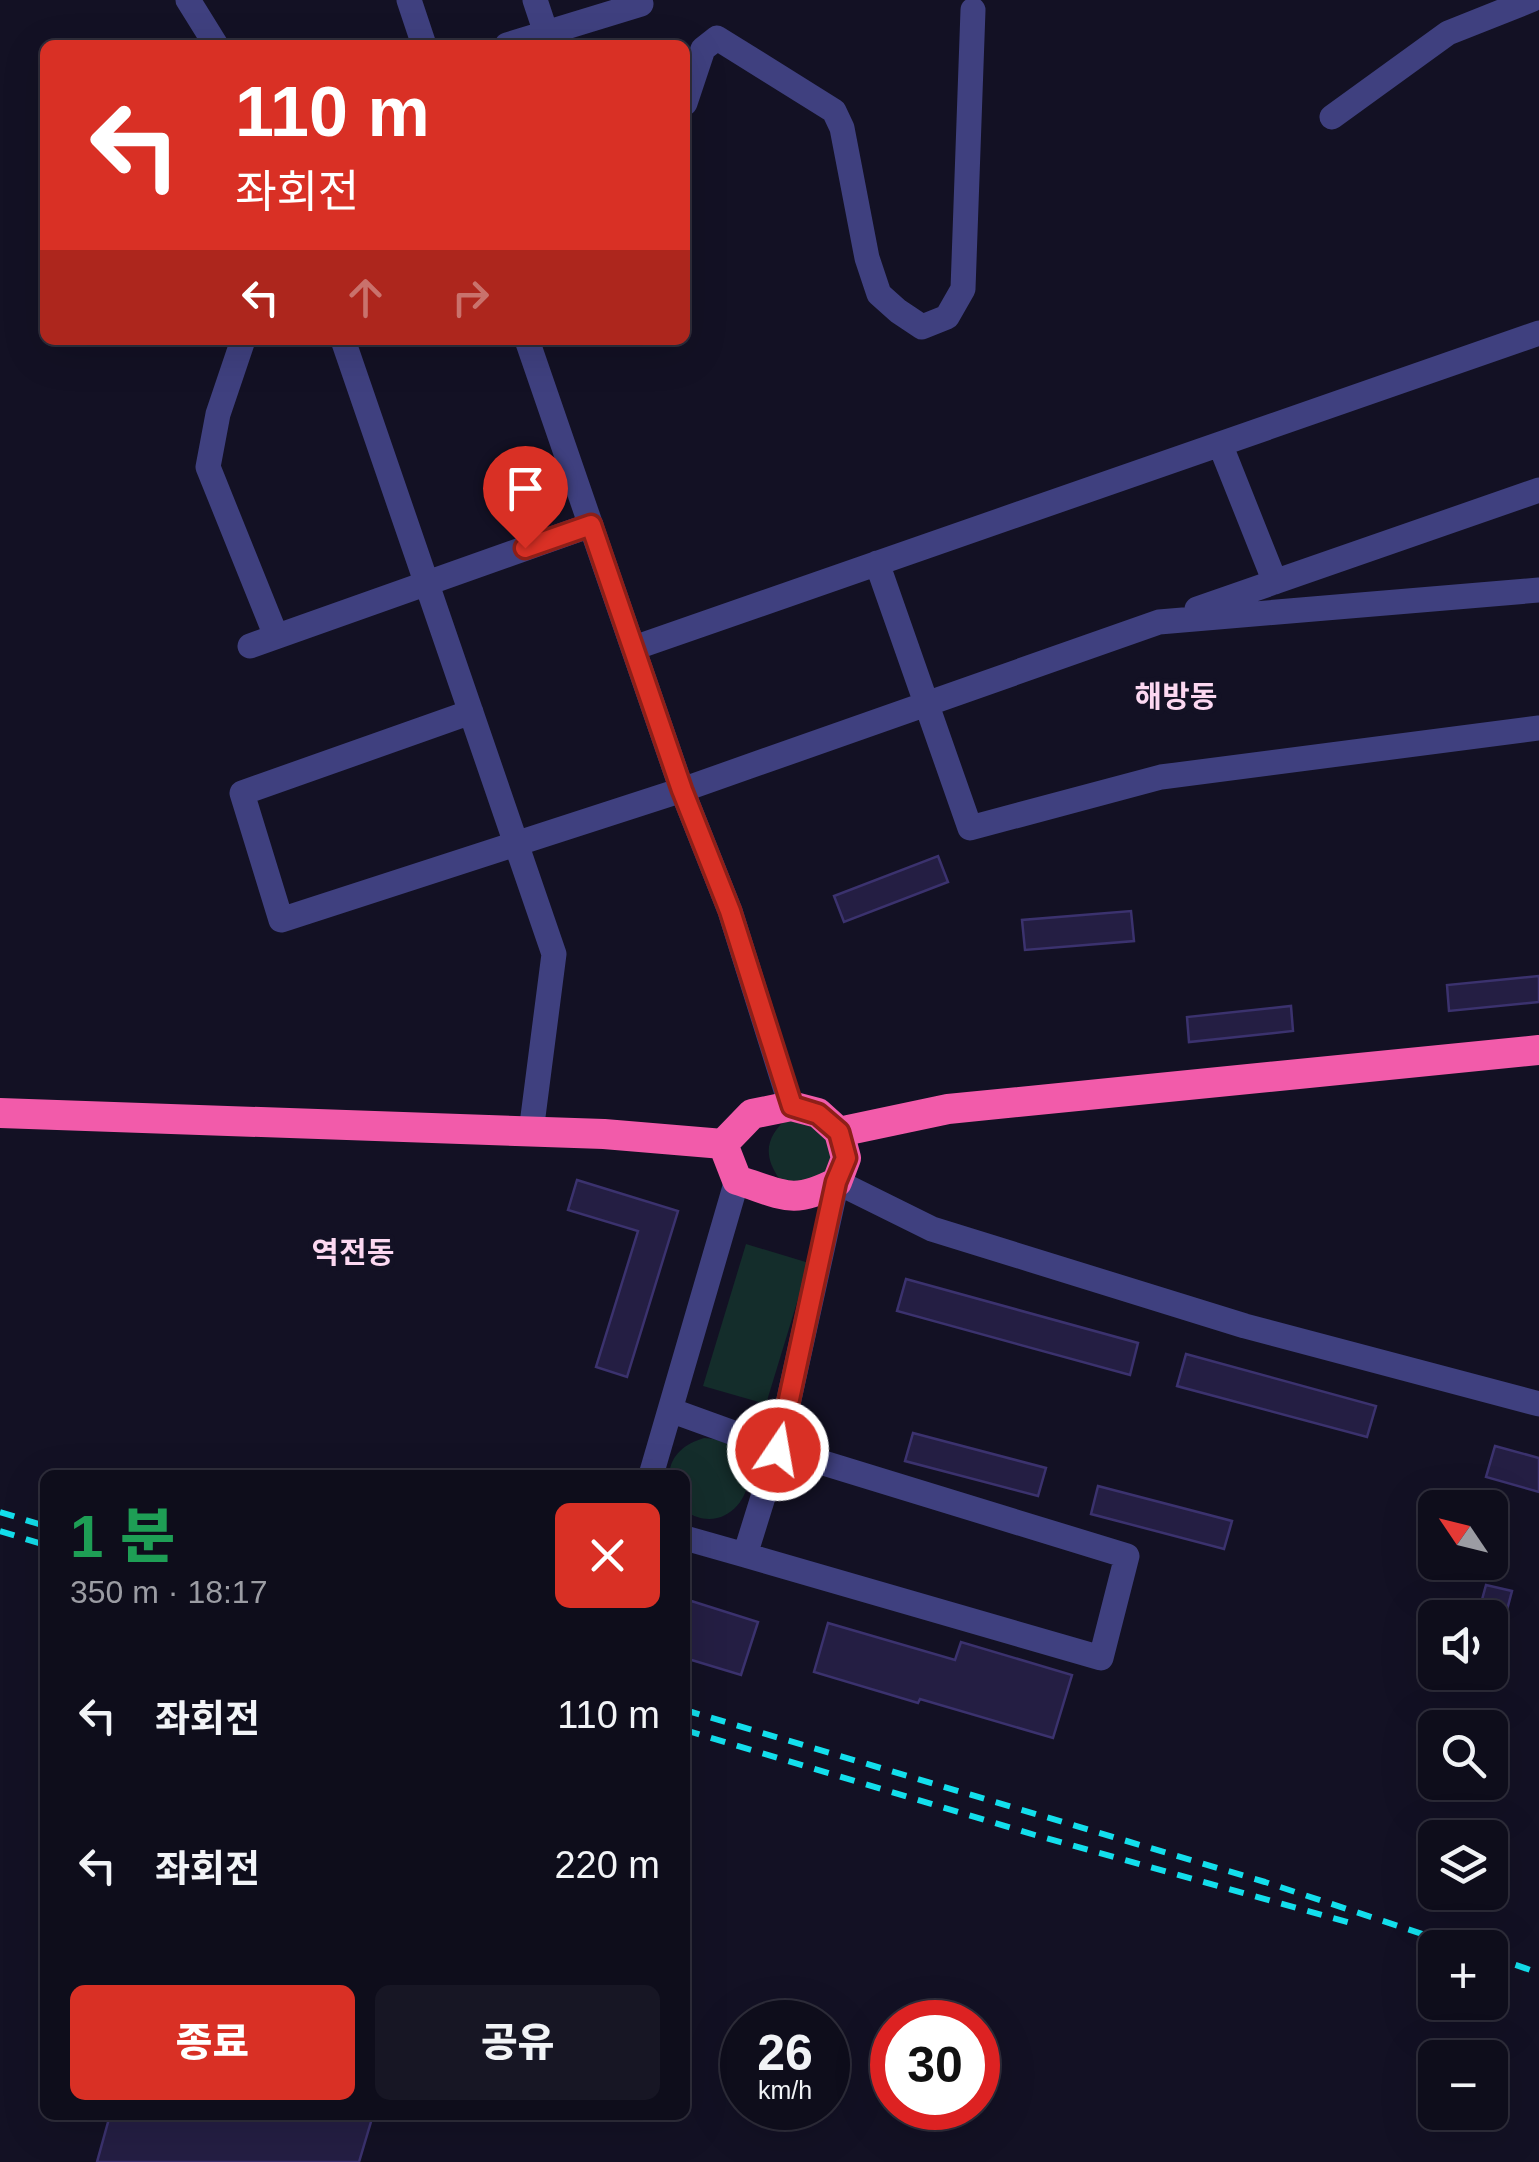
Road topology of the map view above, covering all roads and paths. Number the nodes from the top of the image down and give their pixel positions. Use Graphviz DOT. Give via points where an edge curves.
graph roads {
  1 [pos="409,0"];
  2 [pos="535,0"];
  3 [pos="639,0"];
  4 [pos="1531,0"];
  5 [pos="197,6"];
  6 [pos="973,10"];
  7 [pos="548,38"];
  8 [pos="214,40"];
  9 [pos="422,40"];
  10 [pos="690,89"];
  11 [pos="1332,117"];
  12 [pos="1539,333"];
  13 [pos="241,345"];
  14 [pos="345,345"];
  15 [pos="528,345"];
  16 [pos="1220,444"];
  17 [pos="1539,490"];
  18 [pos="591,525"];
  19 [pos="878,564"];
  20 [pos="1275,582"];
  21 [pos="426,583"];
  22 [pos="1539,590"];
  23 [pos="1159,622"];
  24 [pos="276,636"];
  25 [pos="250,646"];
  26 [pos="634,648"];
  27 [pos="927,704"];
  28 [pos="471,712"];
  29 [pos="1539,728"];
  30 [pos="682,790"];
  31 [pos="516,844"];
  32 [pos="1539,1050"];
  33 [pos="792,1106"];
  34 [pos="0,1114"];
  35 [pos="531,1132"];
  36 [pos="839,1132"];
  37 [pos="723,1144"];
  38 [pos="737,1180"];
  39 [pos="836,1182"];
  40 [pos="1539,1404"];
  41 [pos="670,1410"];
  42 [pos="778,1450"];
  43 [pos="652,1470"];
  44 [pos="690,1539"];
  45 [pos="746,1554"];
  1 -- 9 [label="street"];
  2 -- 7 [label="street"];
  3 -- 7 [label="street"];
  4 -- 11 [label="street" via="1448,33"];
  5 -- 8 [label="street"];
  6 -- 10 [label="street" via="964,289 947,316 922,327 879,294 834,111 717,38 704,48"];
  12 -- 16 [label="street"];
  13 -- 24 [label="street" via="208,467"];
  14 -- 21 [label="street"];
  15 -- 18 [label="street"];
  16 -- 19 [label="street"];
  16 -- 20 [label="street"];
  17 -- 20 [label="street"];
  18 -- 21 [label="street"];
  18 -- 26 [label="street"];
  19 -- 26 [label="street"];
  19 -- 27 [label="street"];
  20 -- 23 [label="street"];
  21 -- 24 [label="street"];
  21 -- 28 [label="street"];
  22 -- 23 [label="street"];
  23 -- 27 [label="street"];
  24 -- 25 [label="street"];
  26 -- 30 [label="street"];
  27 -- 29 [label="street" via="970,828 1161,777"];
  27 -- 30 [label="street"];
  28 -- 31 [label="street"];
  28 -- 31 [label="street" via="242,793 280,920"];
  30 -- 31 [label="street"];
  30 -- 33 [label="street" via="730,911"];
  31 -- 35 [label="street" via="554,954"];
  32 -- 36 [label="highway" via="948,1108"];
  33 -- 36 [label="highway" via="818,1114"];
  33 -- 37 [label="highway" via="752,1114"];
  34 -- 35 [label="highway"];
  35 -- 37 [label="highway"];
  36 -- 39 [label="highway" via="846,1158"];
  37 -- 38 [label="highway"];
  38 -- 39 [label="highway" via="792,1198"];
  38 -- 41 [label="street"];
  39 -- 40 [label="street" via="932,1229 1244,1326"];
  39 -- 42 [label="street"];
  41 -- 42 [label="street"];
  41 -- 43 [label="street"];
  42 -- 45 [label="street"];
  42 -- 45 [label="street" via="1127,1556 1101,1658"];
  44 -- 45 [label="street"];
}
